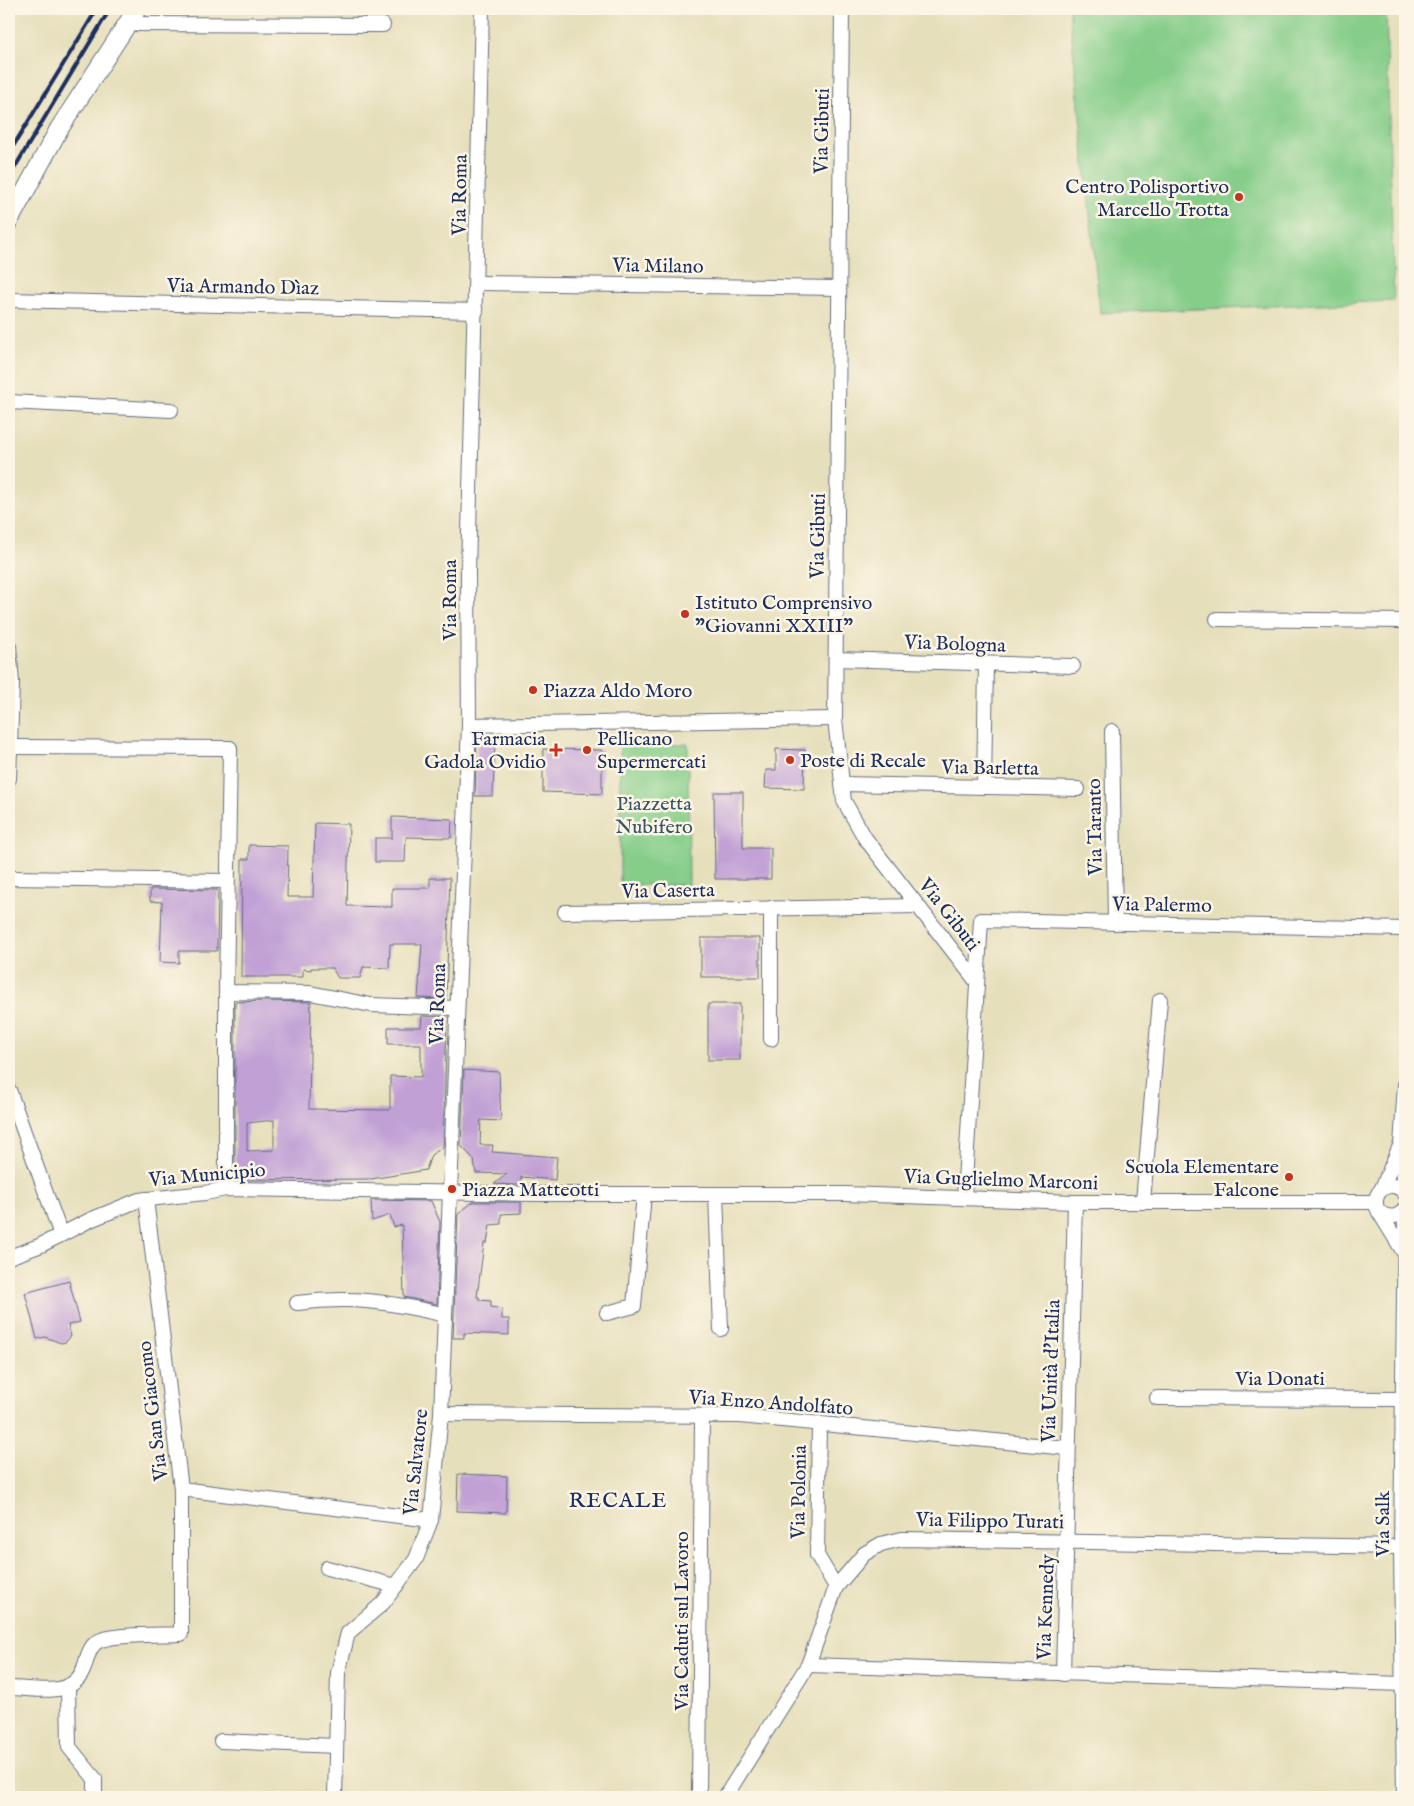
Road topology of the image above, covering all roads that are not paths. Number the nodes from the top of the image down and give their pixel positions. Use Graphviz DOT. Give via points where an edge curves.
graph roads {
  1 [pos="137,9"];
  2 [pos="482,9"];
  3 [pos="842,9"];
  4 [pos="127,24"];
  5 [pos="383,25"];
  6 [pos="9,221"];
  7 [pos="477,283"];
  8 [pos="840,288"];
  9 [pos="9,300"];
  10 [pos="476,311"];
  11 [pos="9,402"];
  12 [pos="171,410"];
  13 [pos="1217,619"];
  14 [pos="1405,621"];
  15 [pos="9,646"];
  16 [pos="836,659"];
  17 [pos="986,664"];
  18 [pos="1073,666"];
  19 [pos="835,719"];
  20 [pos="469,725"];
  21 [pos="1112,731"];
  22 [pos="10,747"];
  23 [pos="9,779"];
  24 [pos="842,784"];
  25 [pos="984,787"];
  26 [pos="1078,789"];
  27 [pos="9,878"];
  28 [pos="227,880"];
  29 [pos="918,906"];
  30 [pos="771,908"];
  31 [pos="565,912"];
  32 [pos="1115,923"];
  33 [pos="1405,929"];
  34 [pos="977,982"];
  35 [pos="226,992"];
  36 [pos="1160,1000"];
  37 [pos="456,1008"];
  38 [pos="771,1039"];
  39 [pos="1405,1084"];
  40 [pos="9,1090"];
  41 [pos="1401,1146"];
  42 [pos="1382,1188"];
  43 [pos="226,1189"];
  44 [pos="451,1191"];
  45 [pos="644,1194"];
  46 [pos="716,1194"];
  47 [pos="1405,1194"];
  48 [pos="964,1198"];
  49 [pos="146,1199"];
  50 [pos="1075,1202"];
  51 [pos="1143,1202"];
  52 [pos="1377,1207"];
  53 [pos="1405,1208"];
  54 [pos="1405,1214"];
  55 [pos="61,1235"];
  56 [pos="1403,1251"];
  57 [pos="9,1257"];
  58 [pos="297,1303"];
  59 [pos="607,1313"];
  60 [pos="445,1315"];
  61 [pos="721,1329"];
  62 [pos="1405,1335"];
  63 [pos="1157,1398"];
  64 [pos="1403,1399"];
  65 [pos="441,1414"];
  66 [pos="702,1416"];
  67 [pos="819,1423"];
  68 [pos="1067,1448"];
  69 [pos="181,1489"];
  70 [pos="431,1520"];
  71 [pos="1067,1541"];
  72 [pos="1401,1547"];
  73 [pos="327,1568"];
  74 [pos="396,1586"];
  75 [pos="836,1587"];
  76 [pos="808,1665"];
  77 [pos="1063,1674"];
  78 [pos="1403,1684"];
  79 [pos="68,1687"];
  80 [pos="9,1688"];
  81 [pos="221,1741"];
  82 [pos="336,1746"];
  83 [pos="95,1797"];
  84 [pos="335,1797"];
  85 [pos="699,1797"];
  86 [pos="725,1797"];
  87 [pos="1404,1797"];
  1 -- 4 [label="street"];
  2 -- 7 [label="street, Via Roma"];
  3 -- 8 [label="street, Via Gibuti"];
  4 -- 5 [label="street"];
  4 -- 6 [label="street" via="59,129"];
  7 -- 8 [label="street, Via Milano"];
  7 -- 10 [label="street, Via Roma"];
  8 -- 16 [label="street, Via Gibuti"];
  9 -- 10 [label="street, Via Armando Dìaz"];
  10 -- 20 [label="street, Via Roma" via="468,573"];
  11 -- 12 [label="street"];
  13 -- 14 [label="street"];
  15 -- 22 [label="street" via="12,683"];
  16 -- 17 [label="street, Via Bologna"];
  16 -- 19 [label="street, Via Gibuti"];
  17 -- 18 [label="street, Via Bologna"];
  17 -- 25 [label="street"];
  19 -- 20 [label="street"];
  19 -- 24 [label="street, Via Gibuti"];
  20 -- 37 [label="street, Via Roma"];
  21 -- 32 [label="street, Via Taranto"];
  22 -- 23 [label="street"];
  22 -- 28 [label="street" via="230,748"];
  24 -- 25 [label="street, Via Barletta"];
  24 -- 29 [label="street, Via Gibuti" via="844,801 865,838"];
  25 -- 26 [label="street, Via Barletta"];
  27 -- 28 [label="street"];
  28 -- 35 [label="street"];
  29 -- 30 [label="street, Via Caserta"];
  29 -- 34 [label="street, Via Gibuti"];
  30 -- 31 [label="street, Via Caserta"];
  30 -- 38 [label="street"];
  32 -- 33 [label="street, Via Palermo"];
  32 -- 34 [label="street, Via Palermo" via="981,920"];
  34 -- 48 [label="street, Via Gibuti"];
  35 -- 37 [label="street" via="310,993 372,1005"];
  35 -- 43 [label="street"];
  36 -- 51 [label="street"];
  37 -- 44 [label="street, Via Roma"];
  39 -- 41 [label="street"];
  40 -- 55 [label="street"];
  41 -- 42 [label="street"];
  41 -- 47 [label="street"];
  42 -- 47 [label="street" via="1392,1185"];
  42 -- 52 [label="street" via="1376,1197"];
  43 -- 44 [label="street, Via Municipio"];
  43 -- 49 [label="street, Via Municipio"];
  44 -- 45 [label="street, Via Guglielmo Marconi"];
  44 -- 60 [label="street, Via Salvatore"];
  45 -- 46 [label="street, Via Guglielmo Marconi"];
  45 -- 59 [label="street" via="634,1306"];
  46 -- 48 [label="street, Via Guglielmo Marconi"];
  46 -- 61 [label="street"];
  48 -- 50 [label="street, Via Guglielmo Marconi"];
  49 -- 55 [label="street, Via Municipio" via="90,1220"];
  49 -- 69 [label="street, Via San Giacomo"];
  50 -- 51 [label="street, Via Guglielmo Marconi"];
  50 -- 68 [label="street, Via Unità d'Italia"];
  51 -- 52 [label="street, Via Guglielmo Marconi"];
  52 -- 53 [label="street" via="1389,1217"];
  52 -- 56 [label="street"];
  54 -- 56 [label="street, Via Salk"];
  55 -- 57 [label="street, Via Municipio"];
  56 -- 62 [label="street, Via Salk"];
  58 -- 60 [label="street" via="346,1299 386,1301"];
  60 -- 65 [label="street, Via Salvatore"];
  62 -- 64 [label="street, Via Salk"];
  63 -- 64 [label="street, Via Donati"];
  64 -- 72 [label="street, Via Salk"];
  65 -- 66 [label="street, Via Enzo Andolfato"];
  65 -- 70 [label="street, Via Salvatore"];
  66 -- 67 [label="street, Via Enzo Andolfato"];
  66 -- 85 [label="street, Via Caduti sul Lavoro"];
  67 -- 68 [label="street, Via Enzo Andolfato"];
  67 -- 75 [label="street, Via Polonia" via="817,1555"];
  68 -- 71 [label="street, Via Unità d'Italia"];
  69 -- 70 [label="street, Via San Giacomo"];
  69 -- 79 [label="street" via="181,1634 96,1642 88,1654 81,1678"];
  70 -- 74 [label="street, Via Salvatore" via="416,1559"];
  71 -- 72 [label="street, Via Filippo Turati"];
  71 -- 75 [label="street, Via Filippo Turati" via="902,1540 881,1544 864,1554"];
  71 -- 77 [label="street, Via Kennedy"];
  72 -- 78 [label="street, Via Salk"];
  73 -- 74 [label="street"];
  74 -- 82 [label="street, Via Salvatore" via="383,1603 348,1633 338,1673"];
  75 -- 76 [label="street, Via Filippo Turati"];
  76 -- 77 [label="street"];
  76 -- 86 [label="street, Via Filippo Turati"];
  77 -- 78 [label="street"];
  78 -- 87 [label="street, Via Salk"];
  79 -- 80 [label="street"];
  79 -- 83 [label="street" via="69,1747 95,1779"];
  81 -- 82 [label="street"];
  82 -- 84 [label="street, Via Salvatore"];
}
